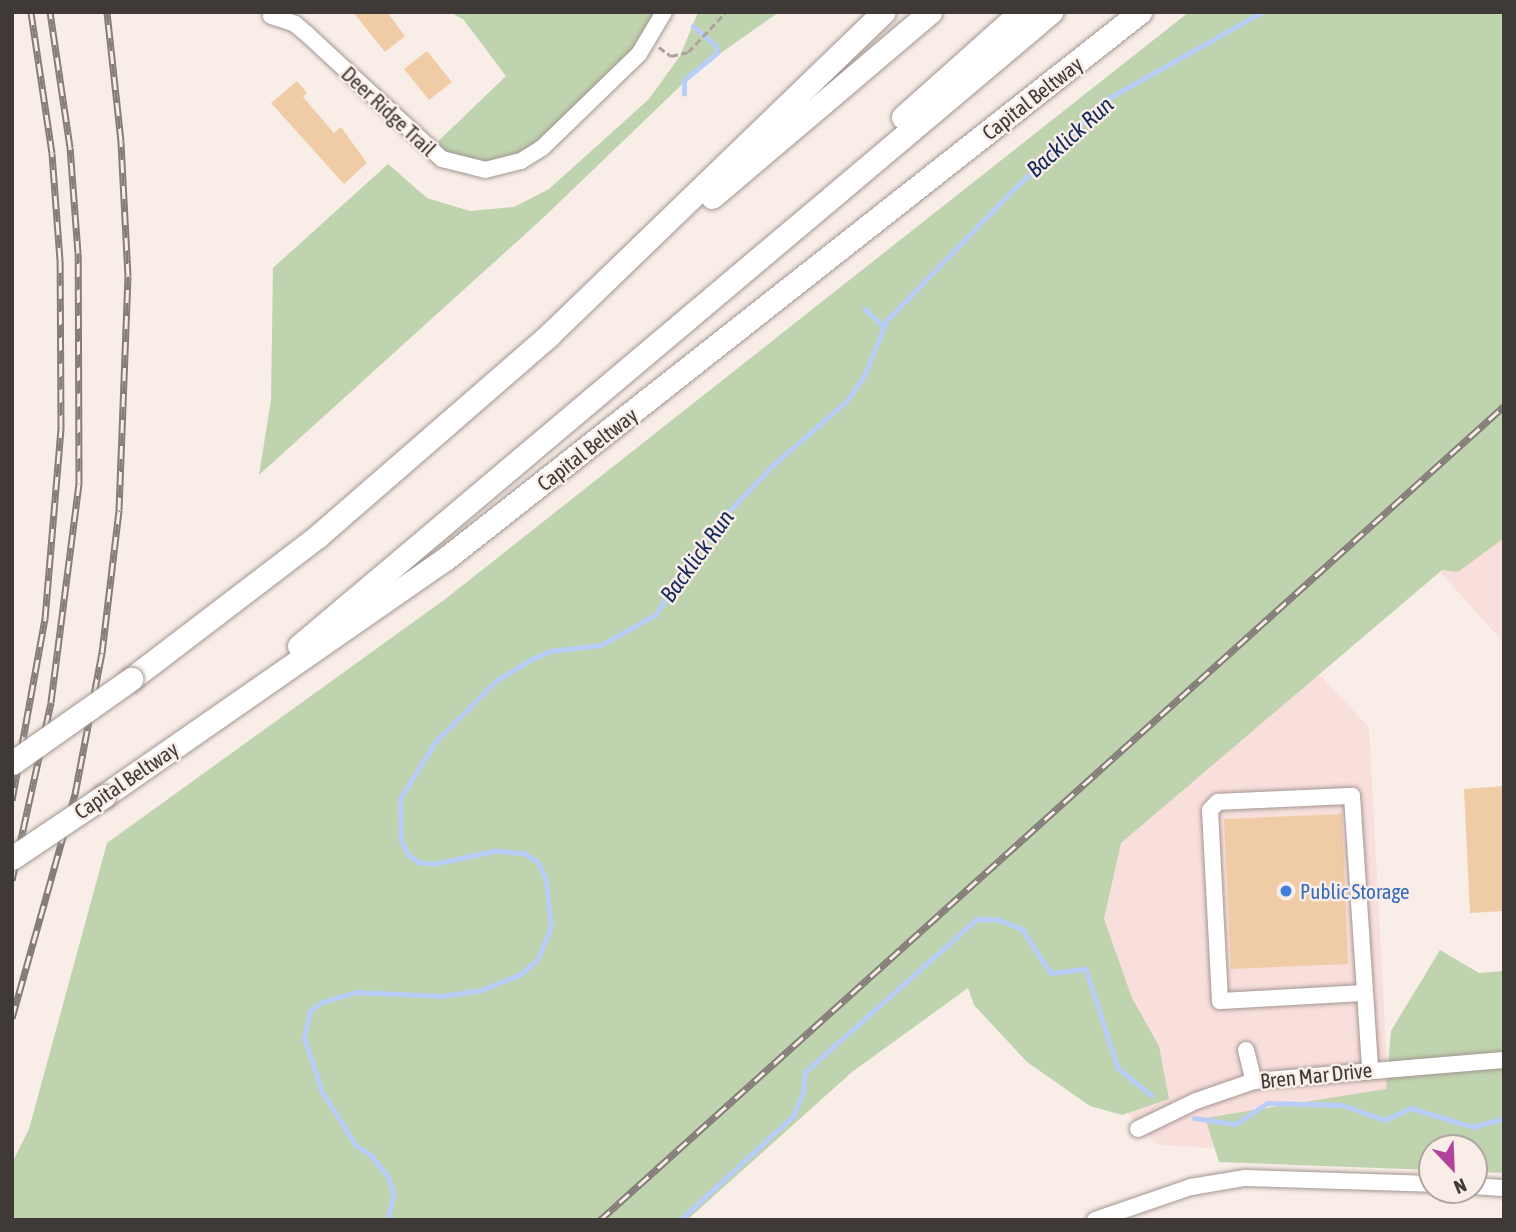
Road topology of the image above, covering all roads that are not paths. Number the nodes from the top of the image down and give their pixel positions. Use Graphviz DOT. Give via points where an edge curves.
graph roads {
  1 [pos="664,12"];
  2 [pos="883,12"];
  3 [pos="930,12"];
  4 [pos="1021,12"];
  5 [pos="1051,12"];
  6 [pos="1140,12"];
  7 [pos="271,16"];
  8 [pos="549,335"];
  9 [pos="594,401"];
  10 [pos="172,749"];
  11 [pos="12,763"];
  12 [pos="12,858"];
  13 [pos="1364,993"];
  14 [pos="1246,1050"];
  15 [pos="1504,1060"];
  16 [pos="1370,1070"];
  17 [pos="1254,1080"];
  18 [pos="1138,1129"];
  19 [pos="1418,1184"];
  20 [pos="1096,1220"];
  1 -- 7 [label="street, Deer Ridge Trail" via="649,39 616,79 542,148 503,168 468,169 428,149 308,35 295,24"];
  2 -- 8 [label="highway"];
  3 -- 8 [label="highway"];
  4 -- 9 [label="highway"];
  5 -- 9 [label="highway" via="782,236"];
  6 -- 10 [label="highway, Capital Beltway" via="444,560"];
  8 -- 11 [label="highway, bridge" via="318,536"];
  9 -- 10 [label="highway"];
  10 -- 12 [label="highway, Capital Beltway, bridge"];
  13 -- 13 [label="street" via="1352,796 1218,802 1210,810 1220,1001"];
  13 -- 16 [label="street"];
  14 -- 17 [label="street"];
  15 -- 16 [label="street, Bren Mar Drive"];
  16 -- 17 [label="street, Bren Mar Drive"];
  17 -- 18 [label="street, Bren Mar Drive"];
  19 -- 20 [label="street" via="1245,1178 1191,1186"];
}
